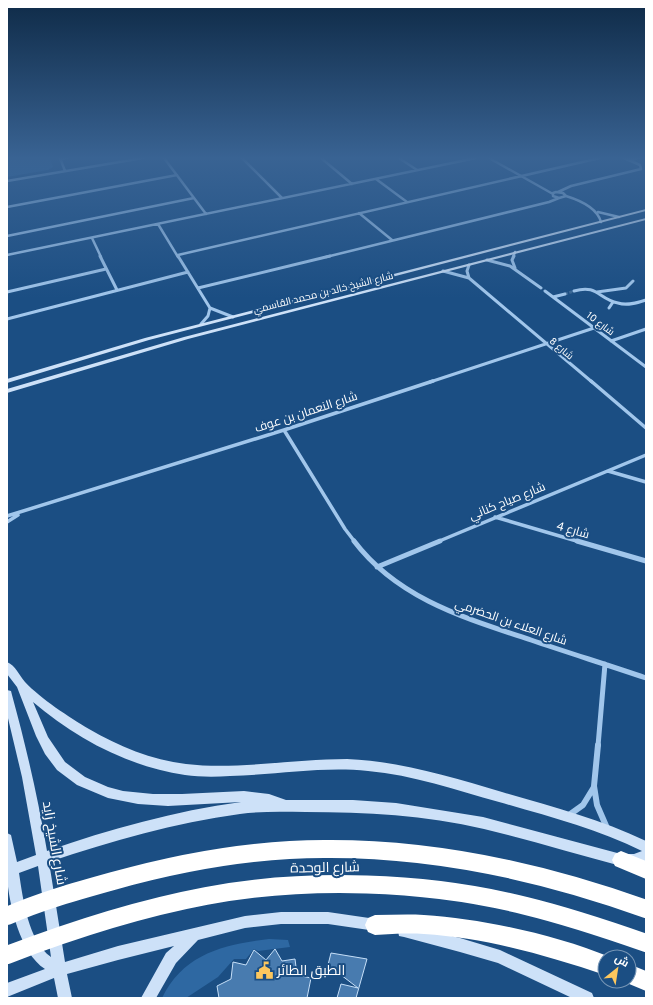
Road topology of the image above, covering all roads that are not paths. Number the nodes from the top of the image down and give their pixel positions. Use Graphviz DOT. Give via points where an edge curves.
graph roads {
  1 [pos="18,205"];
  2 [pos="160,205"];
  3 [pos="199,205"];
  4 [pos="249,205"];
  5 [pos="394,205"];
  6 [pos="537,205"];
  7 [pos="585,205"];
  8 [pos="7,207"];
  9 [pos="646,210"];
  10 [pos="595,211"];
  11 [pos="359,213"];
  12 [pos="206,214"];
  13 [pos="619,217"];
  14 [pos="646,218"];
  15 [pos="601,222"];
  16 [pos="158,224"];
  17 [pos="7,236"];
  18 [pos="92,238"];
  19 [pos="392,240"];
  20 [pos="515,252"];
  21 [pos="7,255"];
  22 [pos="178,255"];
  23 [pos="487,260"];
  24 [pos="470,265"];
  25 [pos="516,268"];
  26 [pos="106,269"];
  27 [pos="188,272"];
  28 [pos="444,272"];
  29 [pos="468,278"];
  30 [pos="633,281"];
  31 [pos="198,288"];
  32 [pos="542,288"];
  33 [pos="117,290"];
  34 [pos="545,291"];
  35 [pos="574,291"];
  36 [pos="7,292"];
  37 [pos="598,292"];
  38 [pos="565,294"];
  39 [pos="553,297"];
  40 [pos="646,300"];
  41 [pos="613,302"];
  42 [pos="210,308"];
  43 [pos="609,308"];
  44 [pos="233,317"];
  45 [pos="7,319"];
  46 [pos="201,324"];
  47 [pos="594,328"];
  48 [pos="646,329"];
  49 [pos="612,341"];
  50 [pos="545,344"];
  51 [pos="90,355"];
  52 [pos="646,367"];
  53 [pos="63,374"];
  54 [pos="9,380"];
  55 [pos="7,391"];
  56 [pos="646,428"];
  57 [pos="284,430"];
  58 [pos="646,455"];
  59 [pos="607,471"];
  60 [pos="646,482"];
  61 [pos="23,512"];
  62 [pos="7,516"];
  63 [pos="495,517"];
  64 [pos="7,522"];
  65 [pos="646,561"];
  66 [pos="377,567"];
  67 [pos="604,664"];
  68 [pos="7,667"];
  69 [pos="646,678"];
  70 [pos="21,685"];
  71 [pos="7,695"];
  72 [pos="594,786"];
  73 [pos="290,807"];
  74 [pos="566,817"];
  75 [pos="610,832"];
  76 [pos="7,839"];
  77 [pos="646,847"];
  78 [pos="646,856"];
  79 [pos="43,859"];
  80 [pos="621,860"];
  81 [pos="10,870"];
  82 [pos="646,870"];
  83 [pos="646,909"];
  84 [pos="7,916"];
  85 [pos="375,925"];
  86 [pos="196,934"];
  87 [pos="646,944"];
  88 [pos="7,955"];
  89 [pos="597,962"];
  90 [pos="59,970"];
  91 [pos="7,990"];
  92 [pos="7,995"];
  93 [pos="8,998"];
  94 [pos="65,998"];
  95 [pos="148,998"];
  96 [pos="587,998"];
  1 -- 8 [label="street"];
  2 -- 17 [label="street"];
  3 -- 12 [label="street"];
  4 -- 12 [label="street"];
  5 -- 11 [label="street"];
  6 -- 19 [label="street"];
  7 -- 10 [label="street"];
  9 -- 13 [label="street, شارع الشيخ خالد بن محمد القاسمي"];
  10 -- 13 [label="street"];
  10 -- 15 [label="street"];
  11 -- 19 [label="street"];
  11 -- 22 [label="street"];
  12 -- 16 [label="street"];
  13 -- 15 [label="street, شارع الشيخ خالد بن محمد القاسمي"];
  14 -- 20 [label="street, شارع الشيخ خالد بن محمد القاسمي"];
  15 -- 44 [label="street, شارع الشيخ خالد بن محمد القاسمي"];
  16 -- 18 [label="street"];
  16 -- 22 [label="street"];
  18 -- 21 [label="street"];
  18 -- 26 [label="street"];
  19 -- 31 [label="street"];
  20 -- 23 [label="street, شارع الشيخ خالد بن محمد القاسمي"];
  20 -- 25 [label="street" via="512,260"];
  22 -- 27 [label="street"];
  23 -- 24 [label="street, شارع الشيخ خالد بن محمد القاسمي"];
  23 -- 25 [label="street"];
  24 -- 28 [label="street, شارع الشيخ خالد بن محمد القاسمي"];
  24 -- 29 [label="street" via="467,271"];
  25 -- 32 [label="street"];
  26 -- 33 [label="street"];
  26 -- 36 [label="street"];
  27 -- 31 [label="street"];
  27 -- 33 [label="street"];
  28 -- 29 [label="street, شارع 8"];
  28 -- 53 [label="street, شارع الشيخ خالد بن محمد القاسمي" via="213,331"];
  29 -- 50 [label="street, شارع 8"];
  30 -- 37 [label="street" via="626,288"];
  31 -- 42 [label="street"];
  33 -- 45 [label="street"];
  34 -- 39 [label="street, شارع 10"];
  35 -- 37 [label="street" via="588,288"];
  37 -- 41 [label="street"];
  38 -- 39 [label="street"];
  39 -- 47 [label="street, شارع 10"];
  40 -- 41 [label="street" via="629,305"];
  41 -- 43 [label="street"];
  42 -- 44 [label="street"];
  42 -- 46 [label="street" via="208,316"];
  44 -- 46 [label="street, شارع الشيخ خالد بن محمد القاسمي"];
  46 -- 51 [label="street, شارع الشيخ خالد بن محمد القاسمي"];
  47 -- 49 [label="street, شارع 10"];
  47 -- 50 [label="street, شارع النعمان بن عوف"];
  48 -- 49 [label="street"];
  49 -- 52 [label="street, شارع 10"];
  50 -- 56 [label="street, شارع 8"];
  50 -- 57 [label="street, شارع النعمان بن عوف"];
  51 -- 53 [label="street" via="62,366 59,371"];
  51 -- 54 [label="street, شارع الشيخ خالد بن محمد القاسمي"];
  53 -- 55 [label="street, شارع الشيخ خالد بن محمد القاسمي"];
  57 -- 61 [label="street, شارع النعمان بن عوف"];
  57 -- 66 [label="street, شارع العلاء بن الحضرمي" via="345,529"];
  58 -- 59 [label="street, شارع صياح كناني"];
  59 -- 60 [label="street"];
  59 -- 63 [label="street, شارع صياح كناني"];
  61 -- 62 [label="street, شارع النعمان بن عوف"];
  61 -- 64 [label="street, شارع النعمان بن عوف"];
  63 -- 65 [label="street, شارع 4"];
  63 -- 66 [label="street, شارع صياح كناني"];
  66 -- 67 [label="street, شارع العلاء بن الحضرمي" via="415,594 461,617"];
  67 -- 69 [label="street, شارع العلاء بن الحضرمي"];
  67 -- 72 [label="street"];
  68 -- 70 [label="street"];
  70 -- 73 [label="street" via="39,731 55,760 91,787 131,797 167,801 246,795"];
  70 -- 74 [label="street" via="47,707 100,741 167,766 210,771 321,764 369,766 441,779"];
  71 -- 79 [label="street, شارع الشيخ زايد" via="23,753"];
  72 -- 74 [label="street" via="583,805"];
  72 -- 75 [label="street" via="600,814"];
  73 -- 79 [label="street" via="240,808 179,819 91,842"];
  73 -- 80 [label="street" via="353,806 439,815"];
  74 -- 75 [label="street"];
  75 -- 77 [label="street"];
  76 -- 81 [label="street"];
  78 -- 80 [label="street" via="634,860"];
  79 -- 81 [label="street"];
  79 -- 90 [label="street, شارع الشيخ زايد"];
  80 -- 82 [label="highway"];
  81 -- 90 [label="street" via="28,940 42,960"];
  83 -- 84 [label="highway, شارع الوحدة, bridge" via="538,874 462,859 389,850 316,849 242,854 168,867 91,886"];
  85 -- 86 [label="street" via="328,918 281,918 245,922"];
  85 -- 89 [label="highway" via="424,924 459,928 549,947"];
  85 -- 96 [label="street" via="500,957"];
  86 -- 90 [label="street"];
  86 -- 95 [label="street" via="171,958"];
  87 -- 88 [label="highway, شارع الوحدة, bridge" via="557,914 486,898 418,888 350,884 283,886 146,908 74,929"];
  90 -- 91 [label="street"];
  90 -- 94 [label="street, شارع الشيخ زايد"];
  92 -- 93 [label="street"];
}
